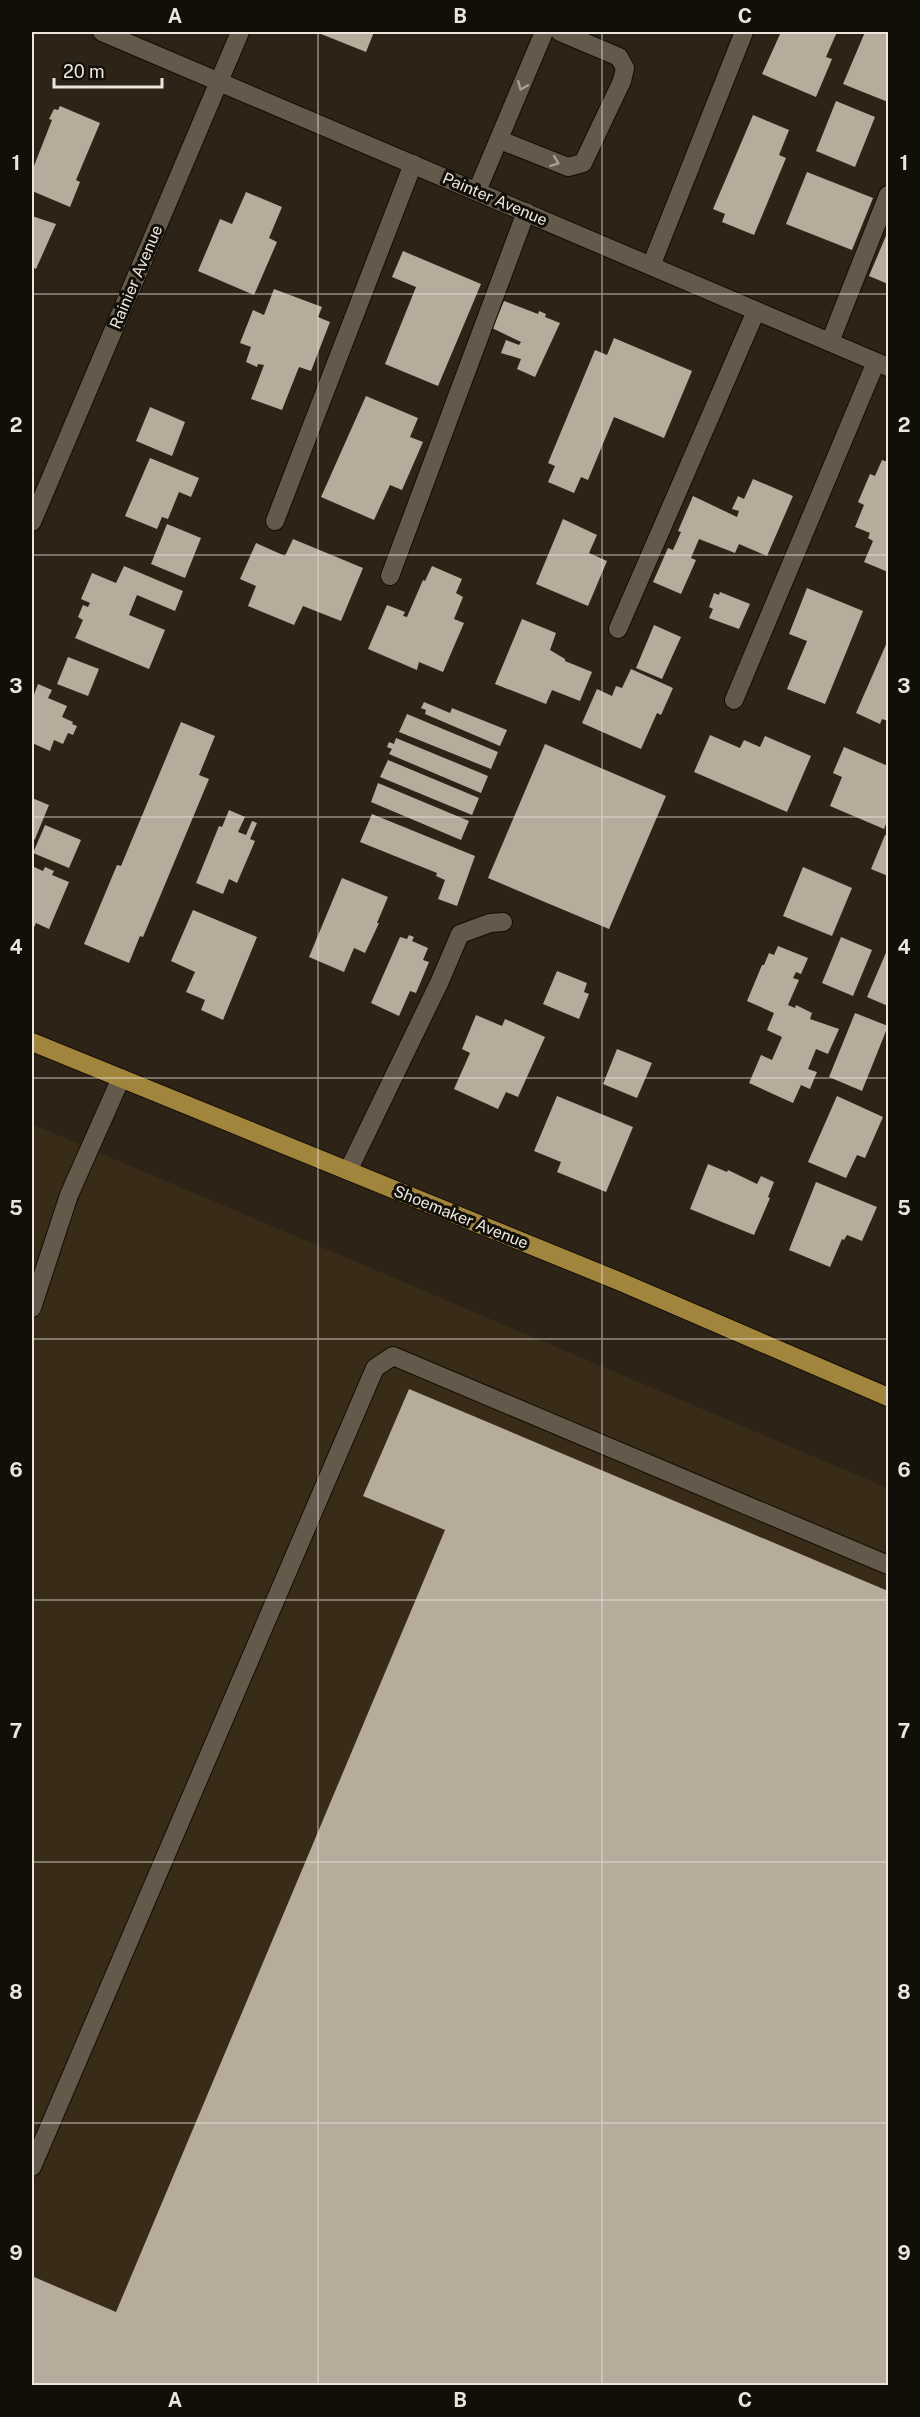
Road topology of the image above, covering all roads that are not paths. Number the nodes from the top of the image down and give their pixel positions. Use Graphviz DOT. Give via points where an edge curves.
graph roads {
  1 [pos="102,32"];
  2 [pos="240,32"];
  3 [pos="544,32"];
  4 [pos="560,32"];
  5 [pos="744,32"];
  6 [pos="219,82"];
  7 [pos="500,140"];
  8 [pos="413,164"];
  9 [pos="477,191"];
  10 [pos="888,195"];
  11 [pos="526,212"];
  12 [pos="651,266"];
  13 [pos="756,311"];
  14 [pos="830,342"];
  15 [pos="882,365"];
  16 [pos="275,521"];
  17 [pos="32,522"];
  18 [pos="390,576"];
  19 [pos="618,629"];
  20 [pos="734,700"];
  21 [pos="503,922"];
  22 [pos="32,1042"];
  23 [pos="122,1078"];
  24 [pos="348,1171"];
  25 [pos="32,1308"];
  26 [pos="888,1397"];
  27 [pos="888,1565"];
  28 [pos="32,2167"];
  1 -- 6 [label="street, Painter Avenue"];
  2 -- 6 [label="street, Rainier Avenue"];
  3 -- 7 [label="street, one-way"];
  7 -- 4 [label="street, one-way" via="568,167 583,164 625,68 619,57"];
  5 -- 12 [label="street"];
  6 -- 8 [label="street, Painter Avenue"];
  6 -- 17 [label="street, Rainier Avenue"];
  7 -- 9 [label="street"];
  8 -- 9 [label="street, Painter Avenue"];
  8 -- 16 [label="street"];
  9 -- 11 [label="street, Painter Avenue"];
  10 -- 14 [label="street"];
  11 -- 12 [label="street, Painter Avenue"];
  11 -- 18 [label="street"];
  12 -- 13 [label="street, Painter Avenue"];
  13 -- 14 [label="street, Painter Avenue"];
  13 -- 19 [label="street"];
  14 -- 15 [label="street, Painter Avenue"];
  15 -- 20 [label="street"];
  21 -- 24 [label="street" via="460,934"];
  22 -- 23 [label="main road, Shoemaker Avenue"];
  23 -- 24 [label="main road, Shoemaker Avenue"];
  23 -- 25 [label="street" via="69,1195"];
  24 -- 26 [label="main road, Shoemaker Avenue" via="621,1282"];
  27 -- 28 [label="street" via="393,1356 375,1368"];
}
